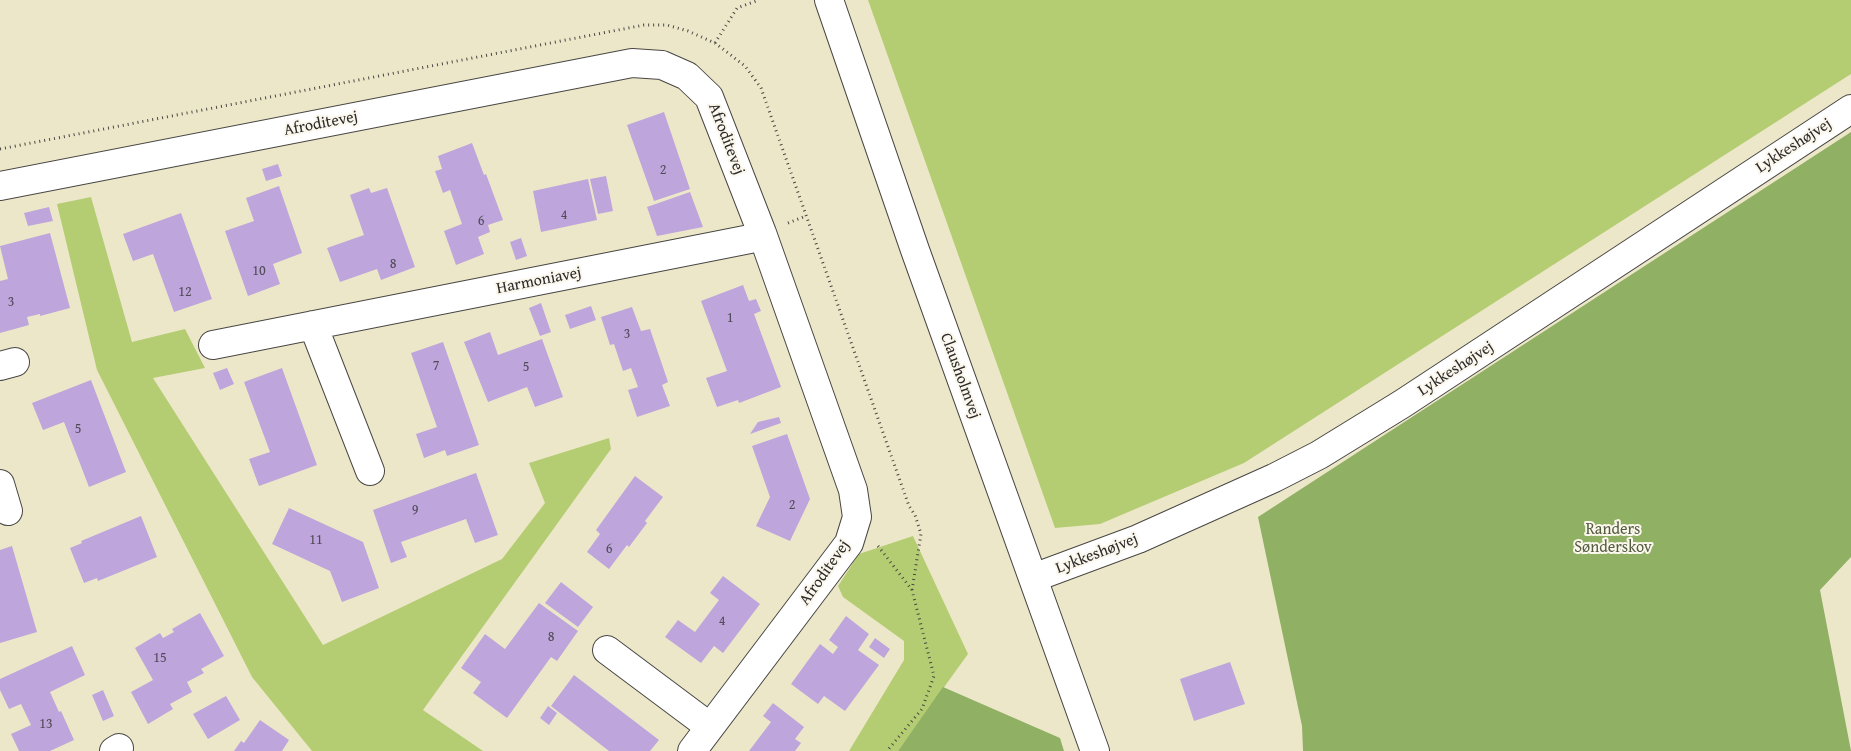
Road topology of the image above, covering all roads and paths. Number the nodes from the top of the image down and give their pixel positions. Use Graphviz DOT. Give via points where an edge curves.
graph roads {
  1 [pos="759,0"];
  2 [pos="829,0"];
  3 [pos="715,43"];
  4 [pos="1851,109"];
  5 [pos="0,148"];
  6 [pos="0,186"];
  7 [pos="762,233"];
  8 [pos="313,325"];
  9 [pos="213,345"];
  10 [pos="370,471"];
  11 [pos="0,484"];
  12 [pos="8,511"];
  13 [pos="857,517"];
  14 [pos="1033,578"];
  15 [pos="912,590"];
  16 [pos="606,650"];
  17 [pos="710,727"];
  18 [pos="692,751"];
  19 [pos="887,751"];
  20 [pos="1095,751"];
  1 -- 3 [label="path" via="738,8"];
  2 -- 14 [label="street, Clausholmvej"];
  3 -- 5 [label="path" via="688,30 667,25 644,25"];
  3 -- 15 [label="path" via="745,66 761,88 908,506 916,515 921,534"];
  4 -- 14 [label="street, Lykkeshøjvej" via="1319,455 1138,539"];
  6 -- 7 [label="street, Afroditevej" via="632,63 655,64 687,76 710,97"];
  7 -- 8 [label="street, Harmoniavej" via="750,239"];
  7 -- 13 [label="street, Afroditevej" via="853,490"];
  8 -- 9 [label="street, Harmoniavej"];
  8 -- 10 [label="street"];
  11 -- 12 [label="street"];
  13 -- 15 [label="path"];
  13 -- 17 [label="street, Afroditevej" via="849,543"];
  14 -- 20 [label="street, Clausholmvej"];
  15 -- 19 [label="path" via="934,676 922,709"];
  16 -- 17 [label="street"];
  17 -- 18 [label="street, Afroditevej"];
}
